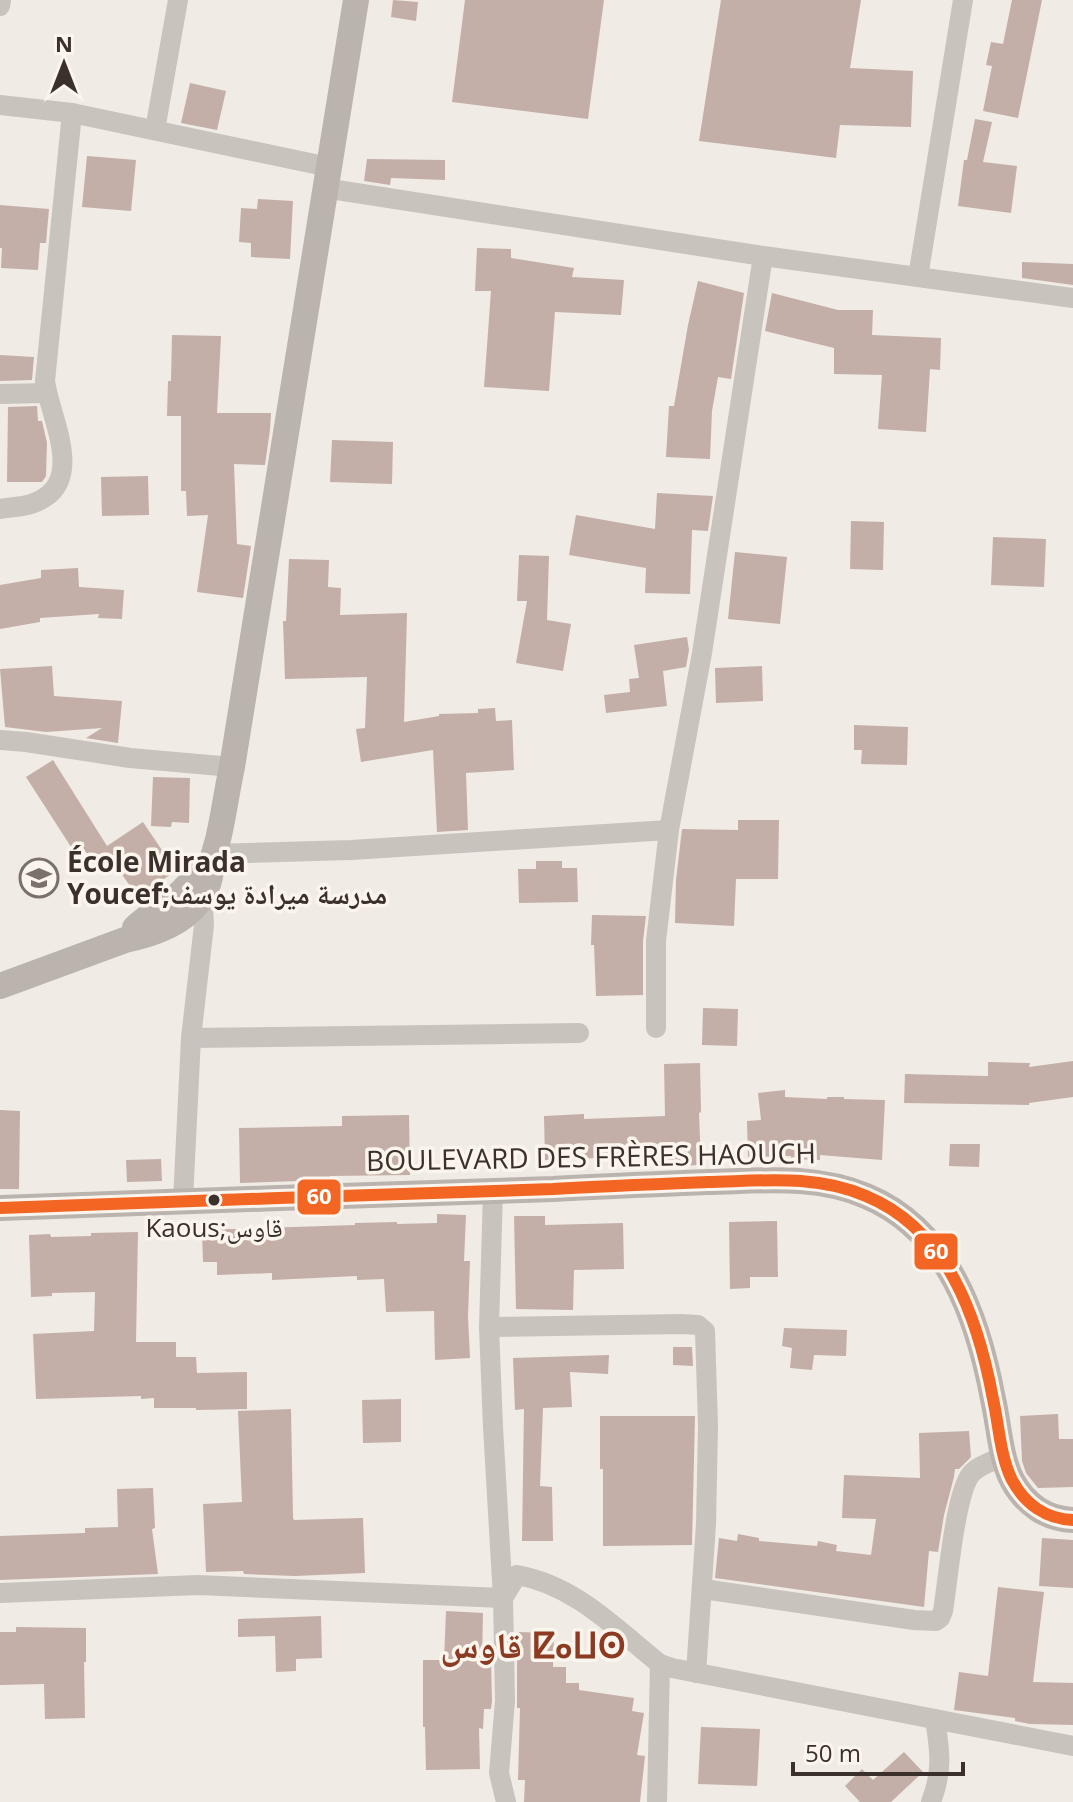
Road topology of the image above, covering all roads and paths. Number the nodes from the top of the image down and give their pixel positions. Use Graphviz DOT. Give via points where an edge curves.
graph roads {
  1 [pos="1,0"];
  2 [pos="178,0"];
  3 [pos="356,0"];
  4 [pos="963,0"];
  5 [pos="0,6"];
  6 [pos="0,105"];
  7 [pos="72,113"];
  8 [pos="155,130"];
  9 [pos="327,178"];
  10 [pos="763,256"];
  11 [pos="918,277"];
  12 [pos="1073,298"];
  13 [pos="47,393"];
  14 [pos="0,394"];
  15 [pos="0,509"];
  16 [pos="0,740"];
  17 [pos="232,767"];
  18 [pos="669,830"];
  19 [pos="212,860"];
  20 [pos="200,900"];
  21 [pos="125,940"];
  22 [pos="0,986"];
  23 [pos="656,1028"];
  24 [pos="579,1033"];
  25 [pos="191,1038"];
  26 [pos="493,1191"];
  27 [pos="183,1200"];
  28 [pos="0,1208"];
  29 [pos="489,1327"];
  30 [pos="1004,1456"];
  31 [pos="1073,1520"];
  32 [pos="703,1589"];
  33 [pos="0,1593"];
  34 [pos="503,1598"];
  35 [pos="660,1664"];
  36 [pos="696,1673"];
  37 [pos="935,1719"];
  38 [pos="1073,1746"];
  39 [pos="506,1802"];
  40 [pos="657,1802"];
  41 [pos="931,1802"];
  1 -- 5 [label="street"];
  2 -- 8 [label="street"];
  3 -- 9 [label="street"];
  4 -- 11 [label="street"];
  6 -- 7 [label="street"];
  7 -- 8 [label="street"];
  7 -- 13 [label="street"];
  8 -- 9 [label="street"];
  9 -- 10 [label="street"];
  9 -- 17 [label="street"];
  10 -- 11 [label="street"];
  10 -- 18 [label="street"];
  11 -- 12 [label="street"];
  13 -- 14 [label="street"];
  13 -- 15 [label="street" via="61,440 60,481 44,498"];
  16 -- 17 [label="street"];
  17 -- 19 [label="street"];
  18 -- 19 [label="street"];
  18 -- 23 [label="street" via="656,941"];
  19 -- 20 [label="street"];
  19 -- 21 [label="street"];
  20 -- 21 [label="street" via="175,922"];
  20 -- 25 [label="street" via="204,925"];
  21 -- 22 [label="street"];
  24 -- 25 [label="street"];
  25 -- 27 [label="street"];
  26 -- 27 [label="street, BOULEVARD DES FRÈRES HAOUCH"];
  26 -- 29 [label="street"];
  26 -- 30 [label="street, BOULEVARD DES FRÈRES HAOUCH" via="802,1181 838,1186 881,1202 922,1234 965,1301 986,1362"];
  27 -- 28 [label="street, BOULEVARD DES FRÈRES HAOUCH"];
  29 -- 32 [label="street" via="703,1328 708,1426"];
  29 -- 34 [label="street"];
  30 -- 31 [label="street, BOULEVARD DES FRÈRES HAOUCH" via="1024,1498 1046,1515"];
  30 -- 32 [label="street" via="973,1471 966,1482 943,1611 936,1621"];
  32 -- 36 [label="street"];
  33 -- 34 [label="street" via="198,1585"];
  34 -- 35 [label="street" via="517,1575 549,1583 575,1596"];
  34 -- 39 [label="street" via="505,1701 499,1773"];
  35 -- 36 [label="street"];
  35 -- 40 [label="street"];
  36 -- 37 [label="street"];
  37 -- 38 [label="street"];
  37 -- 41 [label="street" via="940,1753"];
}
